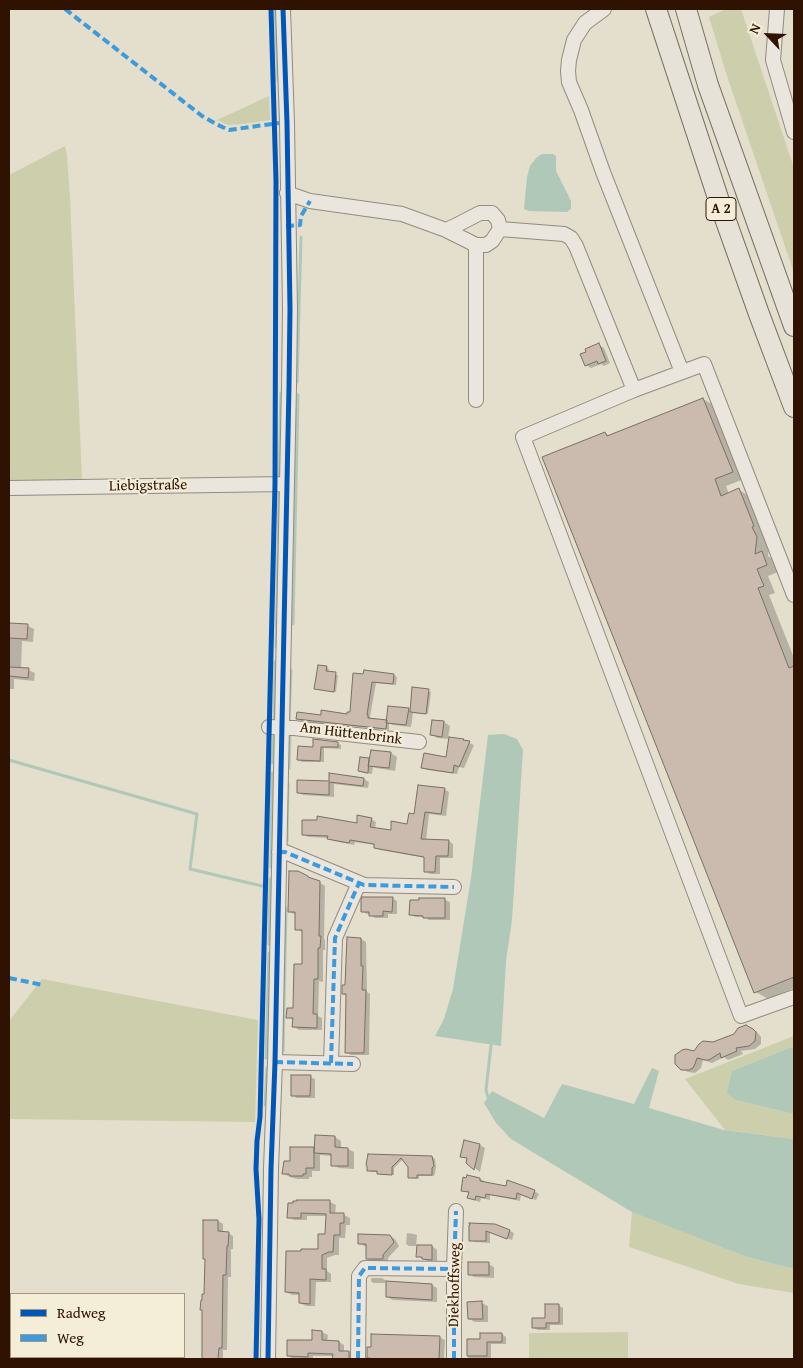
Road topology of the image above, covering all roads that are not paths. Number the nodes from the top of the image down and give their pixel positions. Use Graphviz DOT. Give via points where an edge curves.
graph roads {
  1 [pos="283,9"];
  2 [pos="604,9"];
  3 [pos="656,9"];
  4 [pos="686,9"];
  5 [pos="777,9"];
  6 [pos="794,132"];
  7 [pos="287,193"];
  8 [pos="500,229"];
  9 [pos="446,230"];
  10 [pos="476,245"];
  11 [pos="794,326"];
  12 [pos="682,372"];
  13 [pos="634,390"];
  14 [pos="476,400"];
  15 [pos="794,407"];
  16 [pos="287,484"];
  17 [pos="9,488"];
  18 [pos="794,595"];
  19 [pos="276,727"];
  20 [pos="419,742"];
  21 [pos="279,852"];
  22 [pos="359,883"];
  23 [pos="454,888"];
  24 [pos="794,997"];
  25 [pos="275,1062"];
  26 [pos="332,1064"];
  27 [pos="353,1064"];
  28 [pos="256,1169"];
  29 [pos="271,1170"];
  30 [pos="456,1211"];
  31 [pos="454,1270"];
  32 [pos="268,1359"];
  33 [pos="358,1359"];
  34 [pos="454,1359"];
  1 -- 7 [label="street, Am Hüttenbrink"];
  2 -- 12 [label="street" via="585,23 574,40 569,60 569,82"];
  3 -- 15 [label="highway, A 2" via="720,206"];
  4 -- 11 [label="highway, A 2" via="708,85"];
  5 -- 6 [label="street" via="773,60"];
  7 -- 9 [label="street" via="310,201 402,214"];
  7 -- 16 [label="street, Am Hüttenbrink" via="290,309"];
  8 -- 9 [label="street" via="492,214 480,213"];
  8 -- 10 [label="street" via="486,245"];
  8 -- 13 [label="street" via="564,234 571,238"];
  9 -- 10 [label="street"];
  10 -- 14 [label="street"];
  12 -- 13 [label="street"];
  12 -- 18 [label="street" via="704,364"];
  13 -- 24 [label="street" via="523,437 742,1016"];
  16 -- 17 [label="street, Liebigstraße"];
  16 -- 19 [label="street, Am Hüttenbrink"];
  19 -- 20 [label="street, Am Hüttenbrink"];
  19 -- 21 [label="street, Am Hüttenbrink" via="274,769"];
  21 -- 22 [label="street"];
  21 -- 25 [label="street, Am Hüttenbrink" via="272,873"];
  22 -- 23 [label="street"];
  22 -- 26 [label="street" via="335,938"];
  25 -- 26 [label="street"];
  25 -- 29 [label="street, Am Hüttenbrink" via="266,1117"];
  26 -- 27 [label="street"];
  28 -- 29 [label="street"];
  29 -- 32 [label="street, Am Hüttenbrink"];
  30 -- 31 [label="street, Diekhoffsweg"];
  31 -- 33 [label="street" via="365,1268 359,1276"];
  31 -- 34 [label="street, Diekhoffsweg"];
}
